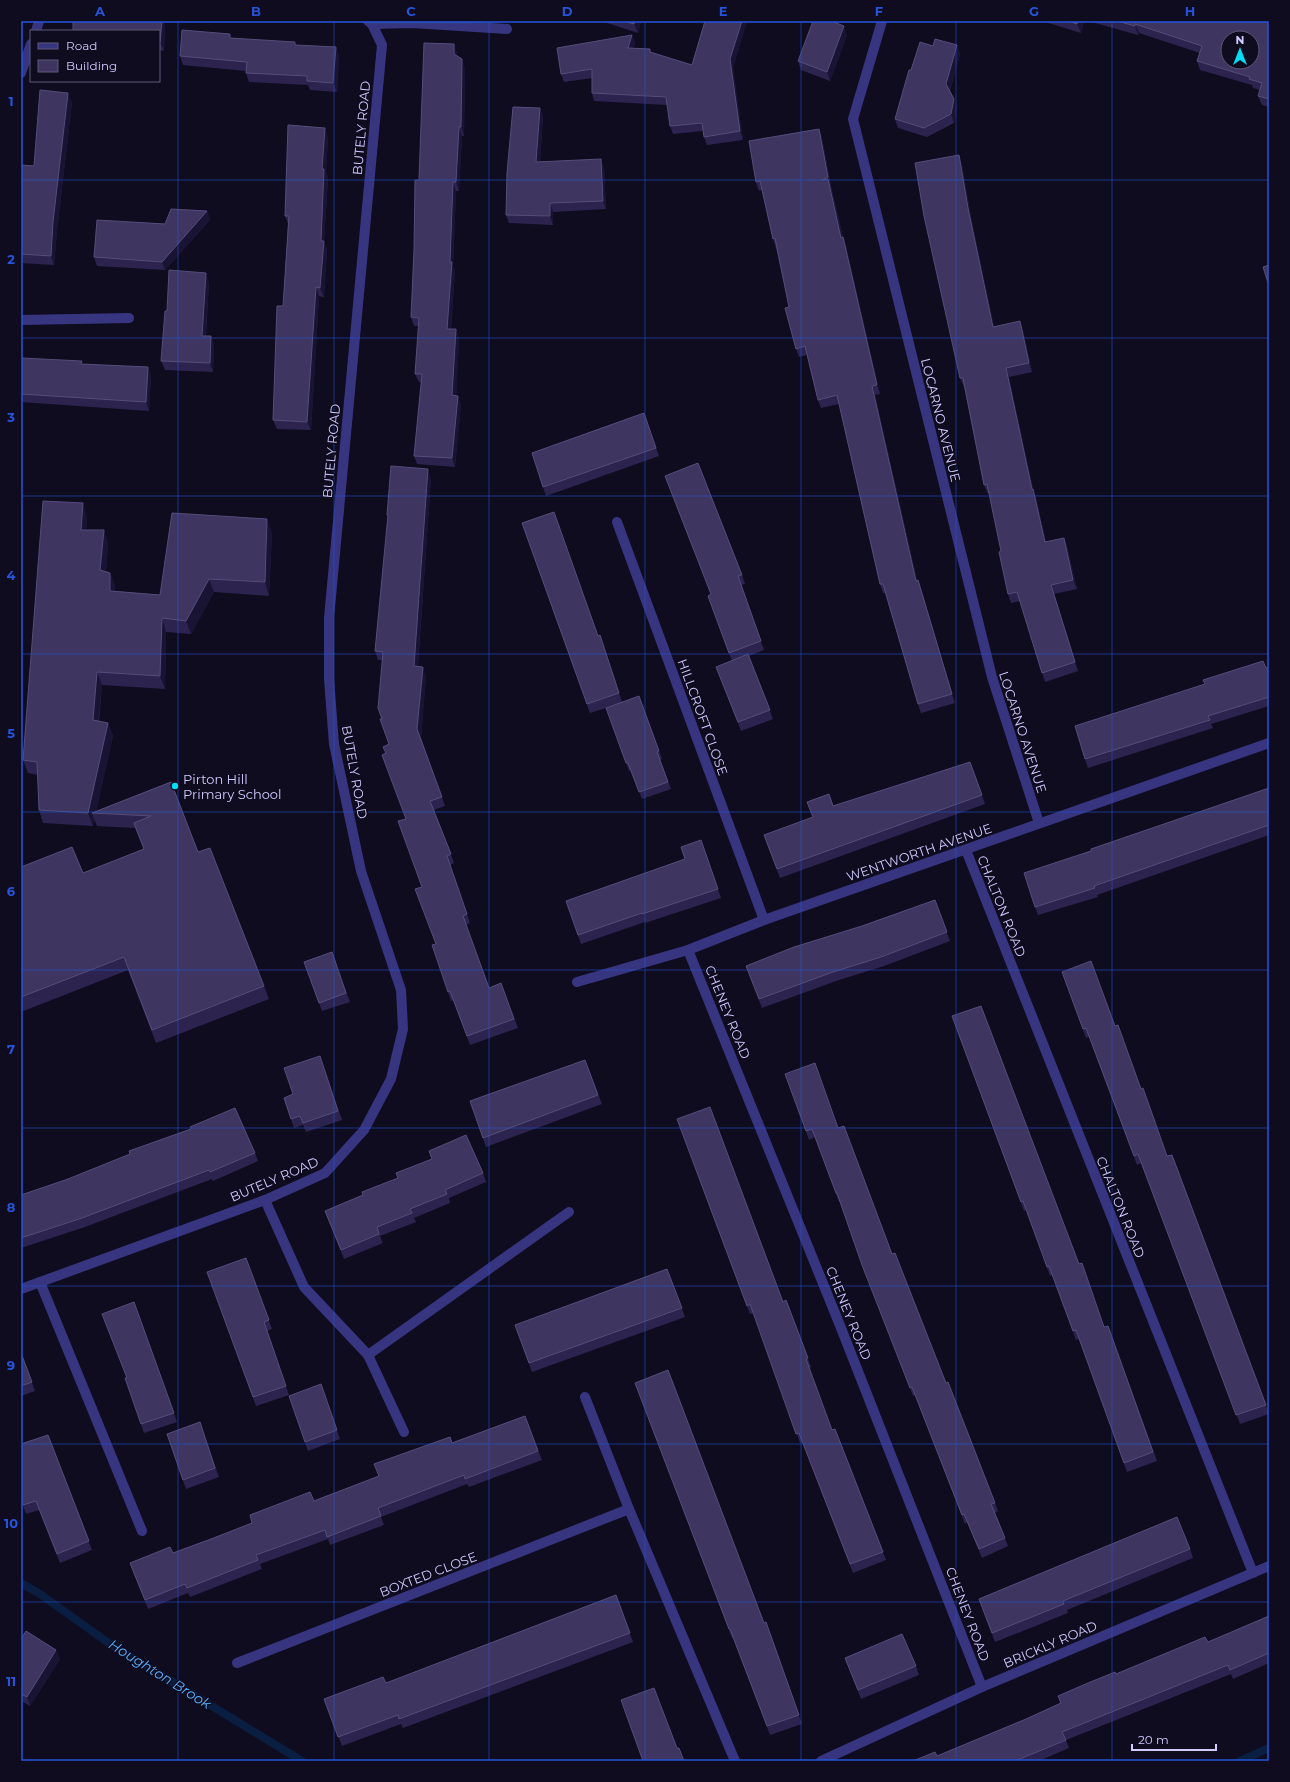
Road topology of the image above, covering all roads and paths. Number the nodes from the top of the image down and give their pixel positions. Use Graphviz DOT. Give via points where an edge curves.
graph roads {
  1 [pos="882,21"];
  2 [pos="370,22"];
  3 [pos="506,29"];
  4 [pos="30,46"];
  5 [pos="24,56"];
  6 [pos="21,73"];
  7 [pos="129,318"];
  8 [pos="21,320"];
  9 [pos="617,522"];
  10 [pos="1269,743"];
  11 [pos="1039,823"];
  12 [pos="966,850"];
  13 [pos="764,920"];
  14 [pos="688,950"];
  15 [pos="576,982"];
  16 [pos="265,1200"];
  17 [pos="569,1212"];
  18 [pos="40,1282"];
  19 [pos="21,1289"];
  20 [pos="368,1355"];
  21 [pos="585,1397"];
  22 [pos="404,1432"];
  23 [pos="629,1509"];
  24 [pos="142,1530"];
  25 [pos="1269,1566"];
  26 [pos="1253,1573"];
  27 [pos="237,1663"];
  28 [pos="982,1687"];
  29 [pos="735,1761"];
  30 [pos="822,1761"];
  1 -- 11 [label="street, LOCARNO AVENUE" via="853,119 992,677"];
  2 -- 3 [label="street"];
  2 -- 16 [label="street, BUTELY ROAD" via="382,45 330,618 330,679 334,744 361,871 401,990 403,1029 391,1079 364,1130 325,1173"];
  4 -- 5 [label="street"];
  5 -- 6 [label="street"];
  7 -- 8 [label="street"];
  9 -- 13 [label="street, HILLCROFT CLOSE"];
  10 -- 11 [label="street, WENTWORTH AVENUE"];
  11 -- 12 [label="street, WENTWORTH AVENUE"];
  12 -- 13 [label="street, WENTWORTH AVENUE"];
  12 -- 26 [label="street, CHALTON ROAD"];
  13 -- 14 [label="street, WENTWORTH AVENUE"];
  14 -- 15 [label="street, WENTWORTH AVENUE"];
  14 -- 28 [label="street, CHENEY ROAD" via="835,1313"];
  16 -- 18 [label="street, BUTELY ROAD"];
  16 -- 20 [label="street" via="304,1287"];
  17 -- 20 [label="street"];
  18 -- 19 [label="street, BUTELY ROAD"];
  18 -- 24 [label="street"];
  20 -- 22 [label="street"];
  21 -- 23 [label="street"];
  23 -- 27 [label="street, BOXTED CLOSE"];
  23 -- 29 [label="street"];
  25 -- 26 [label="street, BRICKLY ROAD"];
  26 -- 28 [label="street, BRICKLY ROAD"];
  28 -- 30 [label="street, BRICKLY ROAD"];
}
